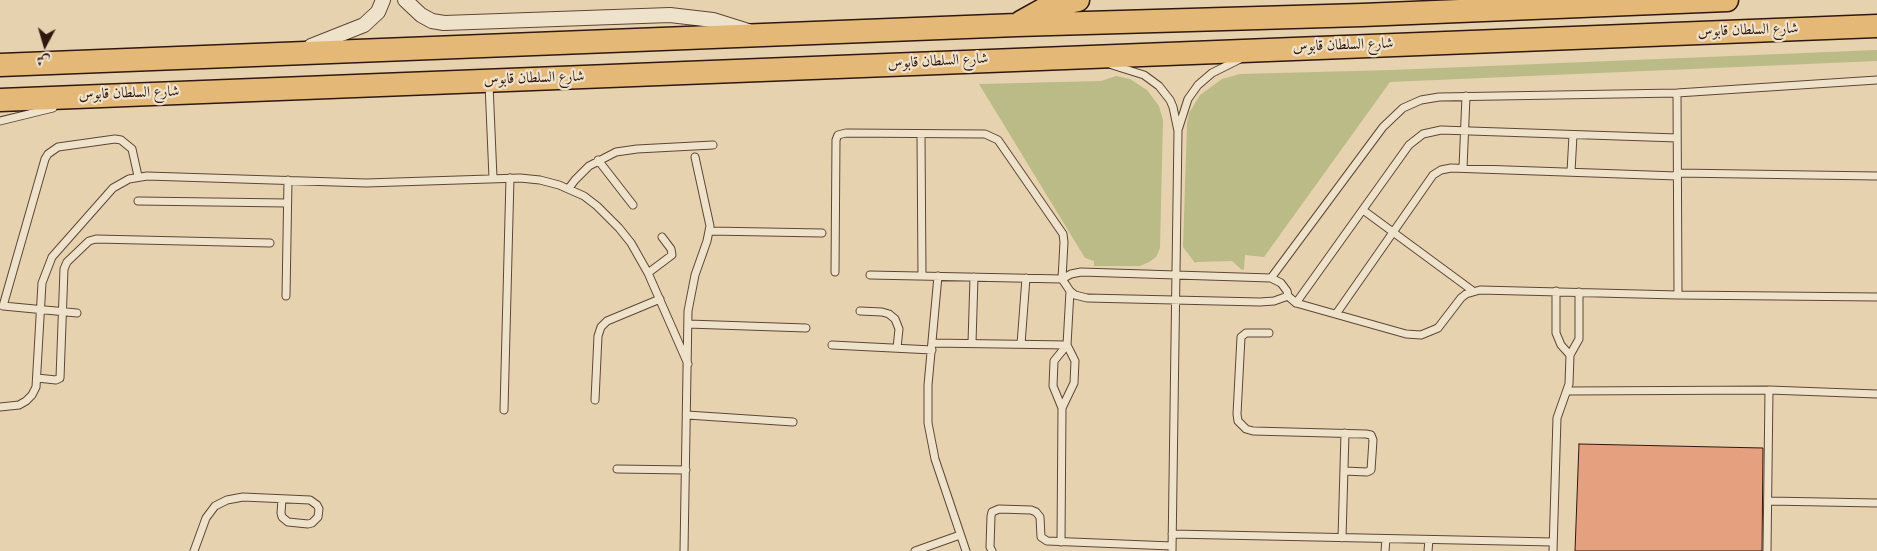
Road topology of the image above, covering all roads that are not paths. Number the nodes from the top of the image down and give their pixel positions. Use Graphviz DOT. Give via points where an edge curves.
graph roads {
  1 [pos="383,0"];
  2 [pos="405,0"];
  3 [pos="1078,0"];
  4 [pos="1727,0"];
  5 [pos="1691,1"];
  6 [pos="1017,25"];
  7 [pos="1877,26"];
  8 [pos="761,35"];
  9 [pos="1262,49"];
  10 [pos="291,53"];
  11 [pos="1081,56"];
  12 [pos="0,64"];
  13 [pos="1877,80"];
  14 [pos="489,81"];
  15 [pos="1678,93"];
  16 [pos="101,95"];
  17 [pos="1466,96"];
  18 [pos="0,100"];
  19 [pos="0,121"];
  20 [pos="1178,131"];
  21 [pos="1465,131"];
  22 [pos="921,134"];
  23 [pos="1572,134"];
  24 [pos="1677,138"];
  25 [pos="713,145"];
  26 [pos="695,157"];
  27 [pos="598,160"];
  28 [pos="1464,168"];
  29 [pos="1571,172"];
  30 [pos="1677,175"];
  31 [pos="138,176"];
  32 [pos="1877,176"];
  33 [pos="493,178"];
  34 [pos="510,178"];
  35 [pos="288,180"];
  36 [pos="569,188"];
  37 [pos="138,201"];
  38 [pos="288,203"];
  39 [pos="633,205"];
  40 [pos="1363,210"];
  41 [pos="710,231"];
  42 [pos="1394,232"];
  43 [pos="822,233"];
  44 [pos="662,237"];
  45 [pos="270,243"];
  46 [pos="834,272"];
  47 [pos="648,273"];
  48 [pos="1176,275"];
  49 [pos="870,276"];
  50 [pos="922,276"];
  51 [pos="938,276"];
  52 [pos="974,277"];
  53 [pos="1026,278"];
  54 [pos="1271,278"];
  55 [pos="1062,279"];
  56 [pos="1070,291"];
  57 [pos="1473,291"];
  58 [pos="1556,291"];
  59 [pos="1579,292"];
  60 [pos="1678,295"];
  61 [pos="286,296"];
  62 [pos="1288,296"];
  63 [pos="1877,296"];
  64 [pos="660,299"];
  65 [pos="1176,300"];
  66 [pos="1296,303"];
  67 [pos="40,310"];
  68 [pos="860,311"];
  69 [pos="62,312"];
  70 [pos="77,313"];
  71 [pos="1336,314"];
  72 [pos="688,324"];
  73 [pos="806,328"];
  74 [pos="1269,333"];
  75 [pos="972,343"];
  76 [pos="1021,344"];
  77 [pos="832,345"];
  78 [pos="1067,345"];
  79 [pos="932,346"];
  80 [pos="897,348"];
  81 [pos="1570,355"];
  82 [pos="688,364"];
  83 [pos="37,378"];
  84 [pos="1770,390"];
  85 [pos="1567,391"];
  86 [pos="1877,394"];
  87 [pos="595,400"];
  88 [pos="0,407"];
  89 [pos="1062,408"];
  90 [pos="504,410"];
  91 [pos="687,415"];
  92 [pos="793,422"];
  93 [pos="1345,433"];
  94 [pos="617,469"];
  95 [pos="686,470"];
  96 [pos="1344,471"];
  97 [pos="282,499"];
  98 [pos="1768,501"];
  99 [pos="1877,503"];
  100 [pos="1172,534"];
  101 [pos="960,535"];
  102 [pos="1342,538"];
  103 [pos="1386,539"];
  104 [pos="1429,540"];
  105 [pos="1060,542"];
  106 [pos="1554,542"];
  107 [pos="1172,548"];
  108 [pos="194,551"];
  109 [pos="684,551"];
  110 [pos="915,551"];
  111 [pos="966,551"];
  112 [pos="992,551"];
  113 [pos="1385,551"];
  114 [pos="1428,551"];
  115 [pos="1553,551"];
  116 [pos="1767,551"];
  1 -- 10 [label="street" via="378,12 364,25"];
  2 -- 8 [label="street" via="421,15 444,23 670,15 713,20"];
  3 -- 6 [label="highway" via="1048,7"];
  4 -- 5 [label="highway, شارع السلطان قابوس"];
  5 -- 6 [label="highway, شارع السلطان قابوس"];
  6 -- 8 [label="highway, شارع السلطان قابوس"];
  7 -- 9 [label="highway, شارع السلطان قابوس"];
  8 -- 10 [label="highway, شارع السلطان قابوس"];
  9 -- 11 [label="highway, شارع السلطان قابوس"];
  9 -- 20 [label="lane" via="1212,73 1198,84 1188,99"];
  10 -- 12 [label="highway, شارع السلطان قابوس"];
  11 -- 14 [label="highway, شارع السلطان قابوس"];
  11 -- 20 [label="lane" via="1135,71 1152,80 1170,100"];
  13 -- 15 [label="lane"];
  14 -- 16 [label="highway, شارع السلطان قابوس"];
  14 -- 33 [label="lane"];
  15 -- 17 [label="lane"];
  15 -- 24 [label="lane"];
  16 -- 18 [label="highway, شارع السلطان قابوس"];
  16 -- 19 [label="lane"];
  17 -- 21 [label="lane"];
  17 -- 54 [label="lane" via="1421,100 1389,120"];
  20 -- 48 [label="lane"];
  21 -- 23 [label="lane"];
  21 -- 28 [label="lane"];
  21 -- 40 [label="lane" via="1435,131 1418,137"];
  22 -- 46 [label="lane" via="843,133 836,138"];
  22 -- 50 [label="lane"];
  22 -- 55 [label="lane" via="985,134 998,140 1063,234"];
  23 -- 24 [label="lane"];
  23 -- 29 [label="lane"];
  24 -- 30 [label="lane"];
  25 -- 27 [label="lane" via="626,150"];
  26 -- 41 [label="lane"];
  27 -- 36 [label="lane"];
  27 -- 39 [label="lane"];
  28 -- 29 [label="lane"];
  28 -- 42 [label="lane" via="1446,168 1433,176"];
  29 -- 30 [label="lane"];
  30 -- 32 [label="lane"];
  30 -- 60 [label="lane"];
  31 -- 35 [label="lane"];
  31 -- 67 [label="lane" via="114,188 52,257 42,283"];
  31 -- 67 [label="lane" via="132,149 121,140 58,147 48,154 3,306"];
  33 -- 34 [label="lane"];
  33 -- 35 [label="lane" via="366,183"];
  34 -- 36 [label="lane" via="540,180"];
  34 -- 90 [label="lane"];
  35 -- 38 [label="lane"];
  36 -- 47 [label="lane" via="609,217 631,243"];
  37 -- 38 [label="lane"];
  38 -- 61 [label="lane"];
  40 -- 42 [label="lane"];
  40 -- 66 [label="lane"];
  41 -- 43 [label="lane"];
  41 -- 72 [label="lane" via="695,275"];
  42 -- 57 [label="lane"];
  42 -- 71 [label="lane"];
  44 -- 47 [label="lane" via="672,255"];
  45 -- 69 [label="lane" via="93,239 84,244 65,266"];
  47 -- 64 [label="lane"];
  48 -- 54 [label="lane"];
  48 -- 55 [label="lane" via="1076,272"];
  48 -- 65 [label="lane"];
  49 -- 50 [label="lane"];
  50 -- 51 [label="lane"];
  51 -- 52 [label="lane"];
  51 -- 79 [label="lane"];
  52 -- 53 [label="lane"];
  52 -- 75 [label="lane"];
  53 -- 55 [label="lane"];
  53 -- 76 [label="lane"];
  54 -- 62 [label="lane" via="1281,283"];
  55 -- 56 [label="lane"];
  56 -- 65 [label="lane" via="1075,296 1087,298"];
  56 -- 78 [label="lane"];
  57 -- 58 [label="lane"];
  57 -- 71 [label="lane" via="1461,298 1438,328 1421,335 1406,334"];
  58 -- 59 [label="lane"];
  58 -- 81 [label="lane" via="1556,333"];
  59 -- 60 [label="lane"];
  59 -- 81 [label="lane" via="1578,339"];
  60 -- 63 [label="lane"];
  62 -- 65 [label="lane" via="1267,302"];
  62 -- 66 [label="lane"];
  64 -- 82 [label="lane"];
  64 -- 87 [label="lane" via="607,321 601,327"];
  65 -- 100 [label="lane"];
  66 -- 71 [label="lane"];
  67 -- 69 [label="lane"];
  67 -- 83 [label="lane"];
  68 -- 80 [label="lane" via="882,312 895,319 899,329"];
  69 -- 70 [label="lane"];
  69 -- 83 [label="lane" via="60,378"];
  72 -- 73 [label="lane"];
  72 -- 82 [label="lane"];
  74 -- 93 [label="lane" via="1246,333 1242,337 1237,414 1240,425 1252,431"];
  75 -- 76 [label="lane"];
  75 -- 79 [label="lane"];
  76 -- 78 [label="lane"];
  77 -- 80 [label="lane"];
  78 -- 89 [label="lane" via="1075,361 1074,383"];
  78 -- 89 [label="lane" via="1056,357 1054,365 1053,389"];
  79 -- 80 [label="lane"];
  79 -- 101 [label="lane" via="928,398 930,435"];
  81 -- 85 [label="lane"];
  82 -- 91 [label="lane"];
  83 -- 88 [label="lane" via="36,387 26,401"];
  84 -- 85 [label="lane"];
  84 -- 86 [label="lane"];
  84 -- 98 [label="lane"];
  85 -- 106 [label="lane" via="1557,418"];
  89 -- 105 [label="lane"];
  91 -- 92 [label="lane"];
  91 -- 95 [label="lane"];
  93 -- 96 [label="lane"];
  93 -- 96 [label="lane" via="1366,434 1373,440 1371,470"];
  94 -- 95 [label="lane"];
  95 -- 109 [label="lane"];
  96 -- 102 [label="lane"];
  97 -- 97 [label="lane" via="310,500 319,509 318,517 308,524 288,522 282,517"];
  97 -- 108 [label="lane" via="243,497 221,502 206,518"];
  98 -- 99 [label="lane"];
  98 -- 116 [label="lane"];
  100 -- 102 [label="lane"];
  100 -- 107 [label="lane"];
  101 -- 110 [label="lane"];
  101 -- 111 [label="lane"];
  102 -- 103 [label="lane"];
  103 -- 104 [label="lane"];
  103 -- 113 [label="lane"];
  104 -- 106 [label="lane"];
  104 -- 114 [label="lane"];
  105 -- 107 [label="lane"];
  105 -- 112 [label="lane" via="1047,542 1041,537 1040,517 1034,510 997,509 991,516"];
  106 -- 115 [label="lane"];
}
